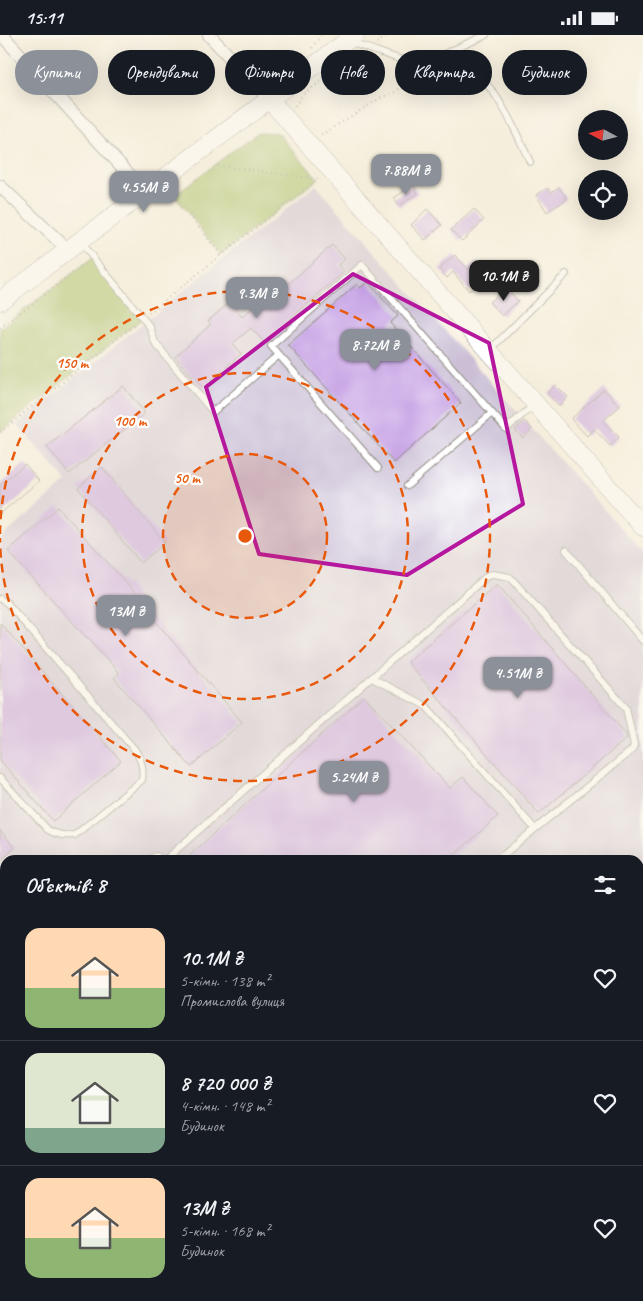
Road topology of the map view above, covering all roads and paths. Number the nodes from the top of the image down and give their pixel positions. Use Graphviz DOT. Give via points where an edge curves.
graph roads {
  1 [pos="2,35"];
  2 [pos="209,35"];
  3 [pos="387,35"];
  4 [pos="486,35"];
  5 [pos="351,38"];
  6 [pos="370,48"];
  7 [pos="453,50"];
  8 [pos="395,59"];
  9 [pos="492,90"];
  10 [pos="395,92"];
  11 [pos="269,99"];
  12 [pos="295,112"];
  13 [pos="308,144"];
  14 [pos="530,162"];
  15 [pos="214,165"];
  16 [pos="0,186"];
  17 [pos="145,192"];
  18 [pos="174,195"];
  19 [pos="74,246"];
  20 [pos="221,255"];
  21 [pos="93,258"];
  22 [pos="566,274"];
  23 [pos="0,301"];
  24 [pos="143,318"];
  25 [pos="0,328"];
  26 [pos="489,351"];
  27 [pos="278,355"];
  28 [pos="536,404"];
  29 [pos="492,413"];
  30 [pos="1,430"];
  31 [pos="378,468"];
  32 [pos="407,486"];
  33 [pos="622,502"];
  34 [pos="643,516"];
  35 [pos="643,527"];
  36 [pos="566,550"];
  37 [pos="0,599"];
  38 [pos="643,641"];
  39 [pos="372,677"];
  40 [pos="0,778"];
  41 [pos="535,829"];
  42 [pos="170,855"];
  43 [pos="503,855"];
  1 -- 17 [label="street"];
  2 -- 11 [label="street"];
  3 -- 6 [label="path"];
  4 -- 7 [label="lane"];
  5 -- 6 [label="lane"];
  5 -- 11 [label="street"];
  6 -- 8 [label="lane"];
  6 -- 12 [label="path" via="303,94 294,106"];
  9 -- 14 [label="lane"];
  10 -- 13 [label="path" via="382,97"];
  11 -- 13 [label="street"];
  11 -- 17 [label="street"];
  13 -- 26 [label="street"];
  15 -- 20 [label="path" via="318,179"];
  16 -- 19 [label="street"];
  17 -- 19 [label="street"];
  18 -- 20 [label="path"];
  19 -- 21 [label="lane"];
  19 -- 23 [label="street"];
  20 -- 24 [label="path"];
  21 -- 24 [label="lane"];
  21 -- 25 [label="path"];
  22 -- 26 [label="lane"];
  24 -- 27 [label="lane" via="155,343 212,412"];
  24 -- 30 [label="path"];
  26 -- 28 [label="street"];
  27 -- 29 [label="lane" via="271,346 362,265"];
  27 -- 31 [label="lane"];
  28 -- 29 [label="lane" via="506,429"];
  28 -- 33 [label="street"];
  29 -- 32 [label="lane"];
  33 -- 34 [label="street"];
  33 -- 35 [label="street"];
  36 -- 38 [label="lane"];
  37 -- 40 [label="lane" via="8,603 135,750 143,771 142,780 75,835 64,836 48,830"];
  39 -- 41 [label="lane" via="426,706"];
  39 -- 41 [label="lane" via="488,575 510,577 626,708 634,745 632,750"];
  39 -- 42 [label="lane"];
  41 -- 43 [label="lane"];
}
